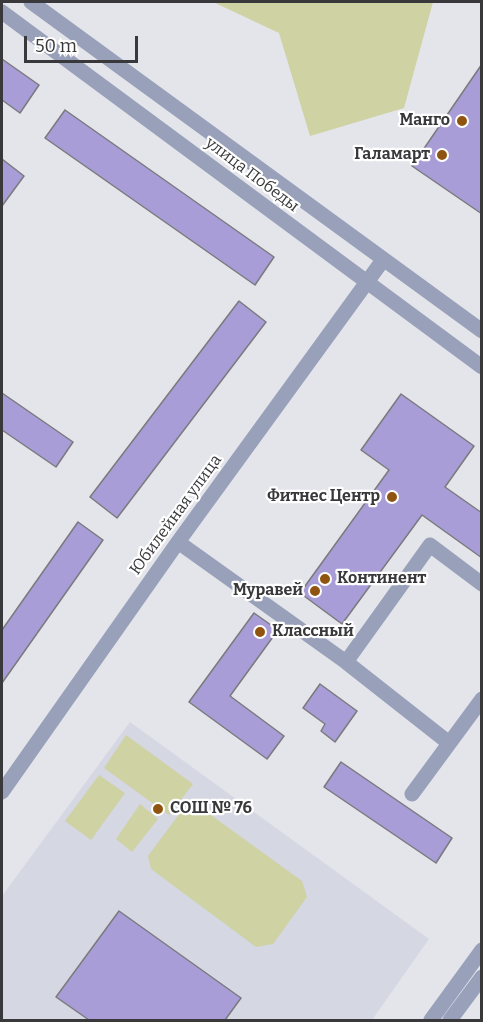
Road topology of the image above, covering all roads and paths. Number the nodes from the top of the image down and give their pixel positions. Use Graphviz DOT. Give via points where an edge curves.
graph roads {
  1 [pos="31,2"];
  2 [pos="2,12"];
  3 [pos="383,260"];
  4 [pos="366,282"];
  5 [pos="482,331"];
  6 [pos="482,367"];
  7 [pos="178,542"];
  8 [pos="482,584"];
  9 [pos="345,662"];
  10 [pos="482,699"];
  11 [pos="449,743"];
  12 [pos="2,792"];
  13 [pos="412,794"];
  14 [pos="482,950"];
  15 [pos="482,977"];
  16 [pos="431,1020"];
  17 [pos="450,1020"];
  1 -- 3 [label="street, улица Победы"];
  2 -- 4 [label="street, улица Победы"];
  3 -- 4 [label="street, Юбилейная улица"];
  3 -- 5 [label="street, улица Победы"];
  4 -- 6 [label="street, улица Победы"];
  4 -- 7 [label="street, Юбилейная улица"];
  7 -- 9 [label="street"];
  7 -- 12 [label="street, Юбилейная улица"];
  8 -- 9 [label="street" via="430,545"];
  9 -- 11 [label="street"];
  10 -- 11 [label="street"];
  11 -- 13 [label="street"];
  14 -- 16 [label="street"];
  15 -- 17 [label="street"];
}
